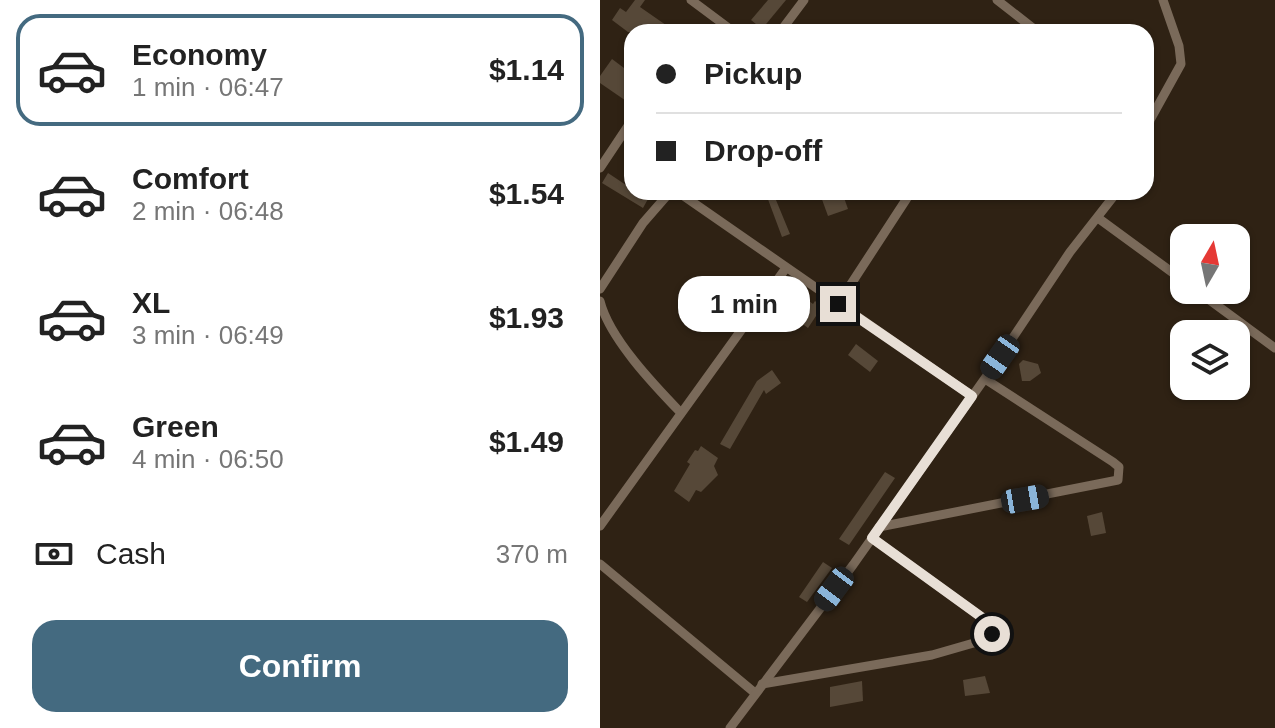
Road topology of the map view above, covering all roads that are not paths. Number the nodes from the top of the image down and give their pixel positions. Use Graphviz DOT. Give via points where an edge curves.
graph roads {
  1 [pos="691,0"];
  2 [pos="804,0"];
  3 [pos="997,0"];
  4 [pos="1163,0"];
  5 [pos="723,24"];
  6 [pos="786,24"];
  7 [pos="1024,24"];
  8 [pos="1154,109"];
  9 [pos="624,132"];
  10 [pos="600,168"];
  11 [pos="663,200"];
  12 [pos="689,200"];
  13 [pos="906,200"];
  14 [pos="1111,200"];
  15 [pos="1098,218"];
  16 [pos="786,268"];
  17 [pos="1170,271"];
  18 [pos="600,289"];
  19 [pos="600,301"];
  20 [pos="838,304"];
  21 [pos="1215,304"];
  22 [pos="1275,348"];
  23 [pos="985,379"];
  24 [pos="972,396"];
  25 [pos="681,413"];
  26 [pos="600,526"];
  27 [pos="879,527"];
  28 [pos="872,538"];
  29 [pos="600,564"];
  30 [pos="758,689"];
  31 [pos="730,728"];
  1 -- 5 [label="street"];
  2 -- 6 [label="street"];
  3 -- 7 [label="street"];
  4 -- 8 [label="street" via="1181,64"];
  9 -- 10 [label="street"];
  11 -- 18 [label="street"];
  12 -- 16 [label="street"];
  13 -- 20 [label="street"];
  14 -- 15 [label="street"];
  15 -- 17 [label="street"];
  15 -- 23 [label="street"];
  16 -- 20 [label="street"];
  16 -- 25 [label="street"];
  19 -- 25 [label="street" via="618,338"];
  20 -- 24 [label="street"];
  21 -- 22 [label="street"];
  23 -- 24 [label="street"];
  23 -- 27 [label="street" via="1113,462 1119,467 1118,480"];
  24 -- 27 [label="street"];
  25 -- 26 [label="street"];
  27 -- 28 [label="street"];
  28 -- 30 [label="street"];
  28 -- 30 [label="street" via="991,624 991,638"];
  29 -- 30 [label="street"];
  30 -- 31 [label="street"];
}
